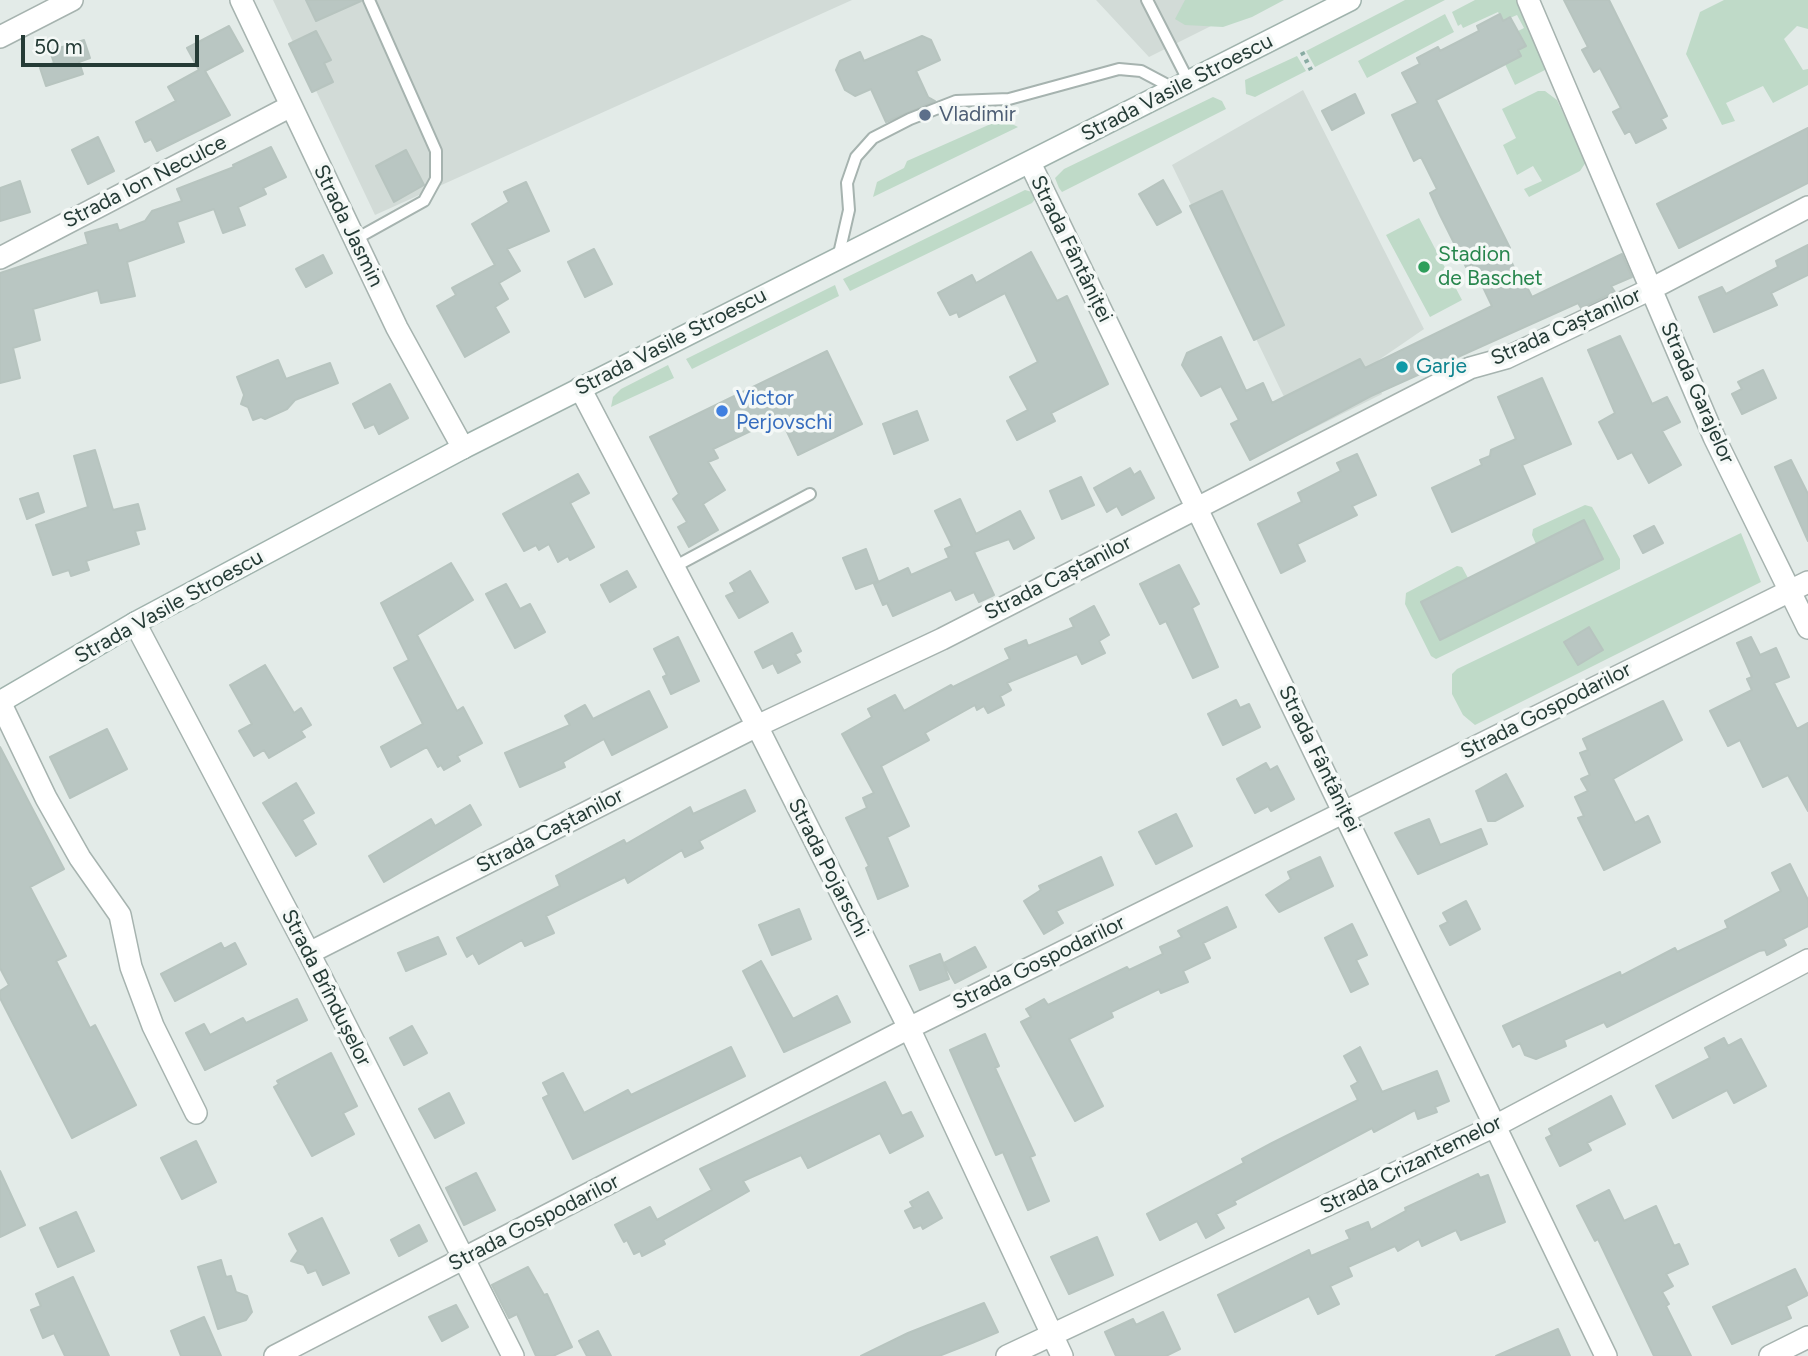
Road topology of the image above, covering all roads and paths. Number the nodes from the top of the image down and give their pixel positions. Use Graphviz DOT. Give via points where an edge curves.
graph roads {
  1 [pos="72,0"];
  2 [pos="241,0"];
  3 [pos="369,0"];
  4 [pos="1147,0"];
  5 [pos="1350,0"];
  6 [pos="1528,0"];
  7 [pos="0,37"];
  8 [pos="1302,52"];
  9 [pos="1311,70"];
  10 [pos="1183,85"];
  11 [pos="291,106"];
  12 [pos="1030,163"];
  13 [pos="1808,207"];
  14 [pos="354,240"];
  15 [pos="0,258"];
  16 [pos="838,259"];
  17 [pos="1651,289"];
  18 [pos="580,388"];
  19 [pos="463,448"];
  20 [pos="810,494"];
  21 [pos="1197,506"];
  22 [pos="674,568"];
  23 [pos="1799,586"];
  24 [pos="135,623"];
  25 [pos="1808,628"];
  26 [pos="0,702"];
  27 [pos="757,726"];
  28 [pos="1345,813"];
  29 [pos="309,953"];
  30 [pos="1808,960"];
  31 [pos="909,1028"];
  32 [pos="196,1113"];
  33 [pos="1495,1126"];
  34 [pos="465,1259"];
  35 [pos="1052,1336"];
  36 [pos="1808,1337"];
  37 [pos="275,1356"];
  38 [pos="513,1356"];
  39 [pos="1007,1356"];
  40 [pos="1062,1356"];
  41 [pos="1606,1356"];
  42 [pos="1770,1356"];
  1 -- 7 [label="street"];
  2 -- 11 [label="street, Strada Jasmin"];
  3 -- 14 [label="lane" via="436,151 436,179 424,201"];
  4 -- 10 [label="lane"];
  5 -- 10 [label="street, Strada Vasile Stroescu"];
  6 -- 17 [label="street, Strada Garajelor"];
  8 -- 9 [label="path"];
  10 -- 12 [label="street, Strada Vasile Stroescu"];
  10 -- 16 [label="lane" via="1119,69 1009,99 956,101 910,119 873,138 856,157 847,183 849,210"];
  11 -- 14 [label="street, Strada Jasmin"];
  11 -- 15 [label="street, Strada Ion Neculce"];
  12 -- 16 [label="street, Strada Vasile Stroescu"];
  12 -- 21 [label="street, Strada Fântâniței"];
  13 -- 17 [label="street, Strada Caștanilor"];
  14 -- 19 [label="street, Strada Jasmin"];
  16 -- 18 [label="street, Strada Vasile Stroescu"];
  17 -- 21 [label="street, Strada Caștanilor" via="1506,358 1470,369"];
  17 -- 23 [label="street, Strada Garajelor" via="1714,437"];
  18 -- 19 [label="street, Strada Vasile Stroescu"];
  18 -- 22 [label="street, Strada Pojarschi"];
  19 -- 24 [label="street, Strada Vasile Stroescu"];
  20 -- 22 [label="lane"];
  21 -- 27 [label="street, Strada Caștanilor" via="942,639"];
  21 -- 28 [label="street, Strada Fântâniței"];
  22 -- 27 [label="street, Strada Pojarschi"];
  23 -- 25 [label="street, Strada Garajelor"];
  23 -- 28 [label="street, Strada Gospodarilor"];
  24 -- 26 [label="street, Strada Vasile Stroescu"];
  24 -- 29 [label="street, Strada Brîndușelor"];
  26 -- 32 [label="street" via="46,798 120,915 131,967 153,1026"];
  27 -- 29 [label="street, Strada Caștanilor"];
  27 -- 31 [label="street, Strada Pojarschi"];
  28 -- 31 [label="street, Strada Gospodarilor"];
  28 -- 33 [label="street, Strada Fântâniței"];
  29 -- 34 [label="street, Strada Brîndușelor"];
  30 -- 33 [label="street, Strada Crizantemelor"];
  31 -- 34 [label="street, Strada Gospodarilor"];
  31 -- 35 [label="street, Strada Pojarschi"];
  33 -- 35 [label="street, Strada Crizantemelor"];
  33 -- 41 [label="street, Strada Fântâniței"];
  34 -- 37 [label="street, Strada Gospodarilor"];
  34 -- 38 [label="street, Strada Brîndușelor"];
  35 -- 39 [label="street, Strada Crizantemelor"];
  35 -- 40 [label="street, Strada Pojarschi"];
  36 -- 42 [label="street"];
}
